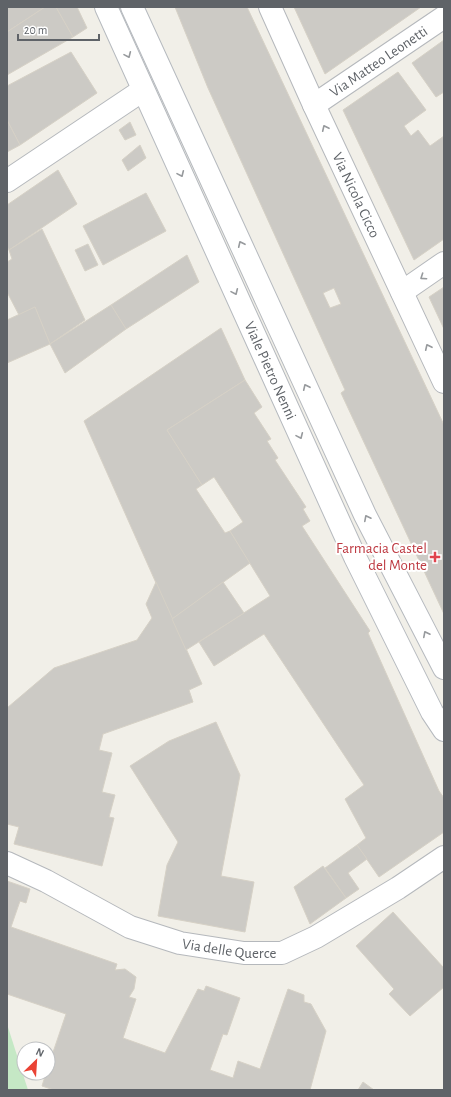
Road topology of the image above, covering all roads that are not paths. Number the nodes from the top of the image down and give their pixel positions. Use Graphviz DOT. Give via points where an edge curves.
graph roads {
  1 [pos="106,7"];
  2 [pos="132,7"];
  3 [pos="270,7"];
  4 [pos="444,17"];
  5 [pos="143,90"];
  6 [pos="314,105"];
  7 [pos="7,181"];
  8 [pos="444,263"];
  9 [pos="402,292"];
  10 [pos="444,382"];
  11 [pos="444,668"];
  12 [pos="444,730"];
  13 [pos="444,857"];
  14 [pos="7,863"];
  1 -- 5 [label="main road, Viale Pietro Nenni, one-way"];
  11 -- 2 [label="main road, Viale Pietro Nenni, one-way" via="365,515"];
  3 -- 6 [label="main road, Via Nicola Cicco"];
  4 -- 6 [label="main road, Via Matteo Leonetti"];
  5 -- 7 [label="main road"];
  5 -- 12 [label="main road, Viale Pietro Nenni, one-way" via="355,557 432,712"];
  9 -- 6 [label="main road, Via Nicola Cicco, one-way"];
  8 -- 9 [label="main road, one-way"];
  10 -- 9 [label="main road, Via Nicola Cicco, one-way"];
  13 -- 14 [label="main road, Via delle Querce" via="316,937 282,953 244,953 180,943 130,928 46,880"];
}
